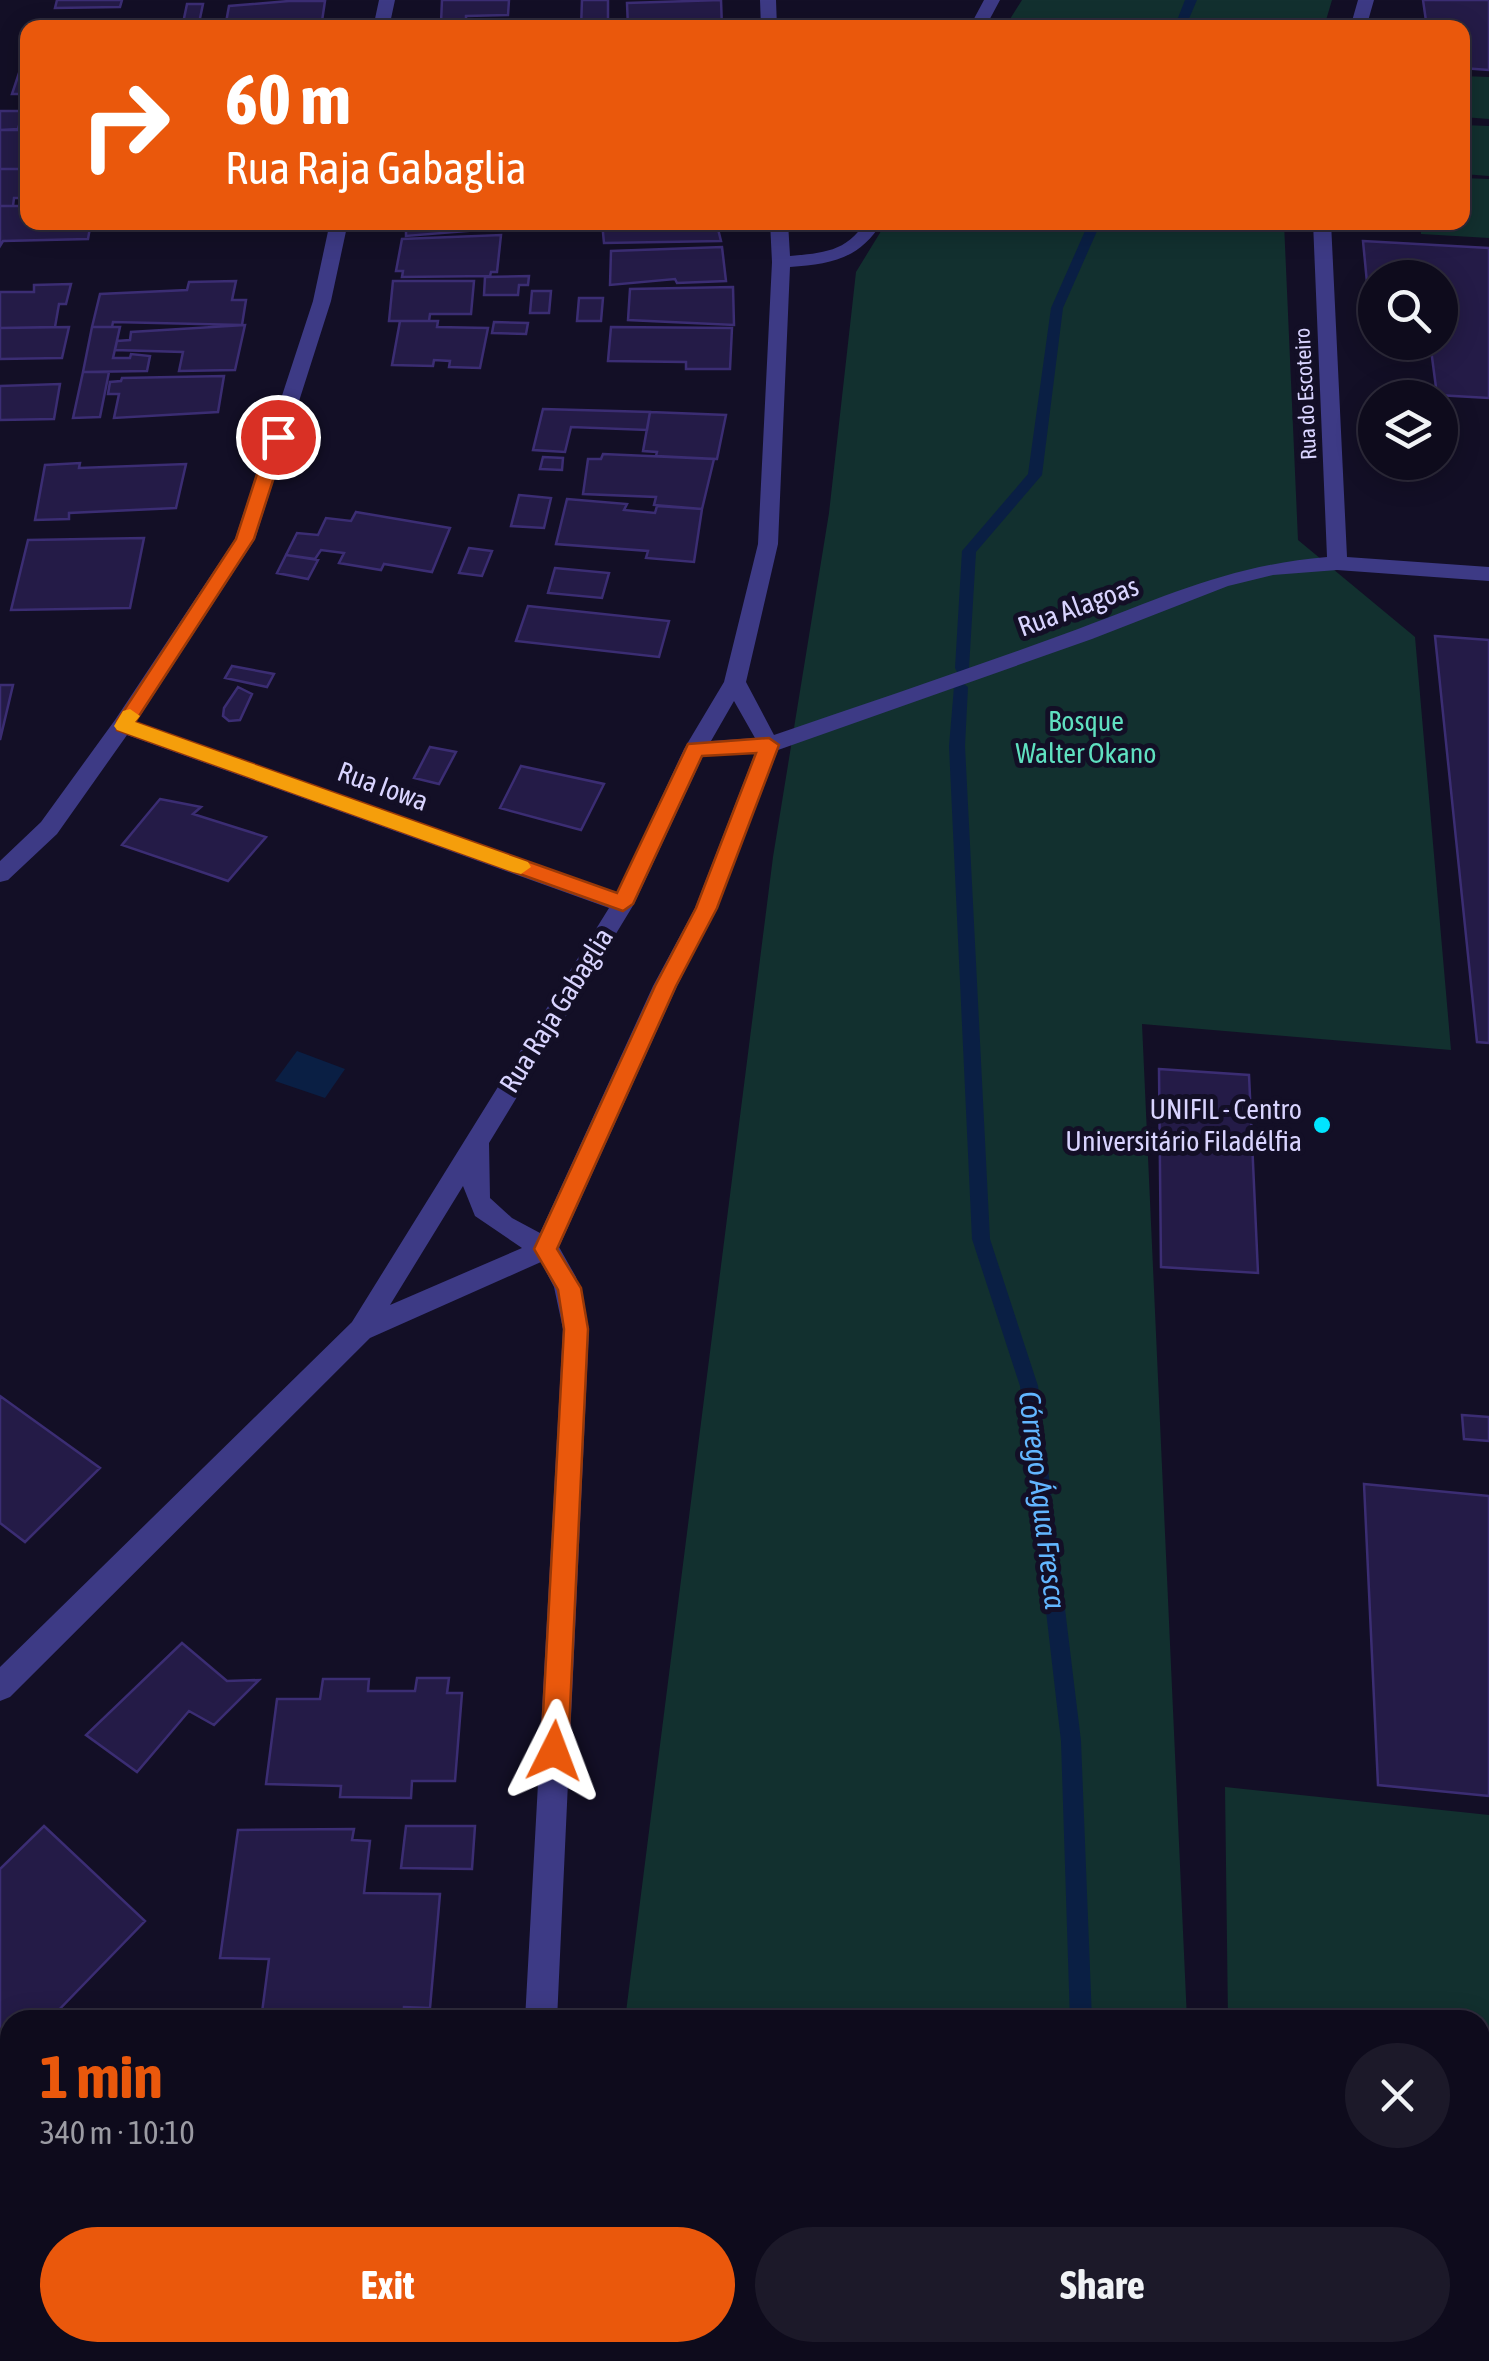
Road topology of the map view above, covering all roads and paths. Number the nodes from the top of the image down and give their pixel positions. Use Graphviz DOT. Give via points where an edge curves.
graph roads {
  1 [pos="337,230"];
  2 [pos="779,230"];
  3 [pos="870,230"];
  4 [pos="1322,230"];
  5 [pos="781,262"];
  6 [pos="1336,563"];
  7 [pos="1489,574"];
  8 [pos="735,682"];
  9 [pos="124,726"];
  10 [pos="769,745"];
  11 [pos="695,749"];
  12 [pos="0,874"];
  13 [pos="623,904"];
  14 [pos="480,1134"];
  15 [pos="546,1249"];
  16 [pos="361,1330"];
  17 [pos="0,1687"];
  18 [pos="542,2010"];
  1 -- 9 [label="street" via="322,301 245,539"];
  2 -- 5 [label="street, Rua Raja Gabaglia"];
  3 -- 5 [label="street" via="864,242 840,256"];
  4 -- 6 [label="street, Rua do Escoteiro"];
  5 -- 8 [label="street, Rua Raja Gabaglia" via="768,544"];
  6 -- 7 [label="street, Rua Alagoas"];
  6 -- 10 [label="street, Rua Alagoas" via="1222,581"];
  8 -- 10 [label="street"];
  8 -- 11 [label="street, Rua Raja Gabaglia"];
  9 -- 12 [label="street" via="50,828"];
  9 -- 13 [label="street, Rua Iowa"];
  10 -- 11 [label="street, Rua Alagoas"];
  10 -- 15 [label="street" via="706,908"];
  11 -- 13 [label="street, Rua Raja Gabaglia"];
  13 -- 14 [label="street, Rua Raja Gabaglia"];
  14 -- 15 [label="street" via="475,1198 487,1217"];
  14 -- 16 [label="street, Rua Raja Gabaglia"];
  15 -- 16 [label="street, Rua Raja Gabaglia"];
  15 -- 18 [label="street" via="569,1288 576,1329"];
  16 -- 17 [label="street, Rua Raja Gabaglia"];
}
